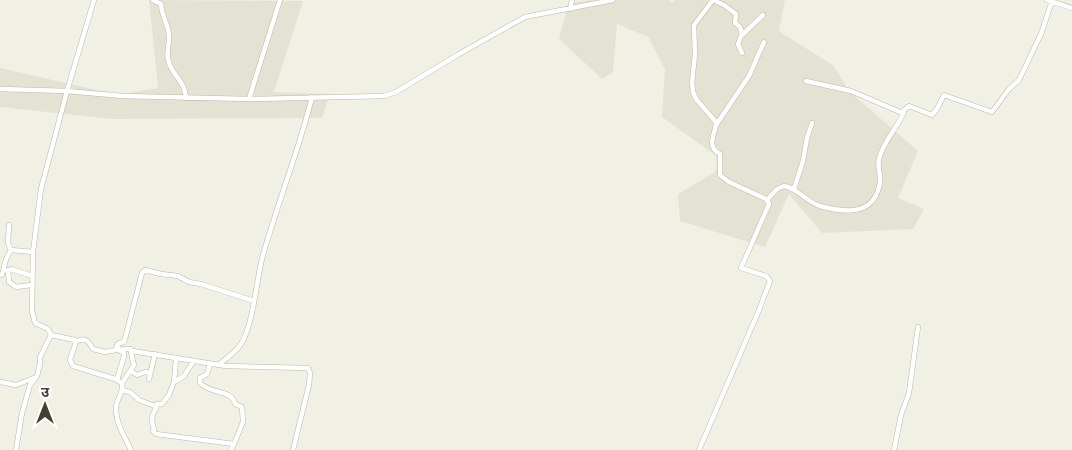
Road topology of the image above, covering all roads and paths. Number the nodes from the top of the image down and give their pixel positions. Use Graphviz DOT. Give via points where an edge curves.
graph roads {
  1 [pos="94,0"];
  2 [pos="153,0"];
  3 [pos="280,0"];
  4 [pos="572,0"];
  5 [pos="613,0"];
  6 [pos="713,0"];
  7 [pos="1050,1"];
  8 [pos="1072,8"];
  9 [pos="570,9"];
  10 [pos="763,15"];
  11 [pos="742,34"];
  12 [pos="764,42"];
  13 [pos="742,53"];
  14 [pos="806,81"];
  15 [pos="0,89"];
  16 [pos="67,91"];
  17 [pos="312,97"];
  18 [pos="186,98"];
  19 [pos="249,99"];
  20 [pos="904,112"];
  21 [pos="812,123"];
  22 [pos="716,125"];
  23 [pos="794,189"];
  24 [pos="767,200"];
  25 [pos="9,225"];
  26 [pos="11,250"];
  27 [pos="32,252"];
  28 [pos="8,270"];
  29 [pos="1,275"];
  30 [pos="32,276"];
  31 [pos="31,285"];
  32 [pos="254,301"];
  33 [pos="918,327"];
  34 [pos="51,335"];
  35 [pos="75,342"];
  36 [pos="117,345"];
  37 [pos="123,349"];
  38 [pos="131,353"];
  39 [pos="155,354"];
  40 [pos="176,359"];
  41 [pos="193,362"];
  42 [pos="210,364"];
  43 [pos="222,366"];
  44 [pos="131,371"];
  45 [pos="150,373"];
  46 [pos="37,376"];
  47 [pos="149,379"];
  48 [pos="0,382"];
  49 [pos="120,382"];
  50 [pos="174,382"];
  51 [pos="122,390"];
  52 [pos="156,409"];
  53 [pos="234,444"];
  54 [pos="16,450"];
  55 [pos="131,450"];
  56 [pos="232,450"];
  57 [pos="293,450"];
  58 [pos="699,450"];
  59 [pos="894,450"];
  1 -- 16 [label="street"];
  2 -- 18 [label="street" via="161,4 168,30 168,59 184,86"];
  3 -- 19 [label="street"];
  4 -- 9 [label="street"];
  5 -- 9 [label="street"];
  6 -- 11 [label="street" via="737,15 735,23"];
  6 -- 22 [label="street" via="694,25 692,83 694,94"];
  7 -- 8 [label="street"];
  7 -- 20 [label="street" via="1041,34 1018,80 992,112 944,95 932,115 909,106"];
  9 -- 17 [label="street" via="526,17 389,95"];
  10 -- 11 [label="street"];
  11 -- 13 [label="street" via="738,44"];
  12 -- 22 [label="street" via="749,76"];
  14 -- 20 [label="street" via="851,91"];
  15 -- 16 [label="street"];
  16 -- 18 [label="street"];
  16 -- 27 [label="street" via="42,189"];
  17 -- 19 [label="street"];
  17 -- 32 [label="street" via="263,254"];
  18 -- 19 [label="street"];
  20 -- 23 [label="street" via="879,159 878,191 867,207 855,210 822,206"];
  21 -- 23 [label="street"];
  22 -- 24 [label="street" via="711,144 720,154 720,175"];
  23 -- 24 [label="street" via="781,187"];
  24 -- 58 [label="street" via="769,204 765,215 741,268 766,276 770,282"];
  25 -- 26 [label="street"];
  26 -- 27 [label="street"];
  26 -- 29 [label="street"];
  27 -- 30 [label="street"];
  28 -- 29 [label="street"];
  28 -- 30 [label="street"];
  28 -- 31 [label="street" via="9,282 16,287"];
  30 -- 31 [label="street"];
  31 -- 34 [label="street" via="34,320 37,325 48,329"];
  32 -- 36 [label="street" via="178,276 145,270 126,339"];
  32 -- 43 [label="street" via="242,343"];
  33 -- 59 [label="street" via="909,393"];
  34 -- 35 [label="street" via="67,337"];
  34 -- 46 [label="street" via="40,357"];
  35 -- 36 [label="street" via="87,340 93,350 105,352 116,350"];
  35 -- 49 [label="street" via="70,360 73,366"];
  36 -- 37 [label="street" via="120,351"];
  37 -- 38 [label="street" via="131,349"];
  37 -- 49 [label="street"];
  38 -- 39 [label="street"];
  38 -- 44 [label="street" via="134,362"];
  39 -- 40 [label="street"];
  39 -- 45 [label="street"];
  40 -- 41 [label="street"];
  40 -- 50 [label="street"];
  41 -- 42 [label="street"];
  41 -- 50 [label="street" via="184,376"];
  42 -- 43 [label="street"];
  42 -- 53 [label="street" via="200,383 230,394 234,404 242,407 243,422"];
  43 -- 57 [label="street" via="310,369"];
  44 -- 45 [label="street" via="137,375"];
  44 -- 49 [label="street"];
  45 -- 47 [label="street"];
  46 -- 48 [label="street" via="16,385"];
  46 -- 54 [label="street" via="30,385 22,413"];
  49 -- 51 [label="street"];
  50 -- 52 [label="street" via="170,395 162,404 157,404"];
  51 -- 52 [label="street" via="154,405"];
  51 -- 55 [label="street" via="117,413"];
  52 -- 53 [label="street" via="152,413 156,434"];
  53 -- 56 [label="street"];
}
